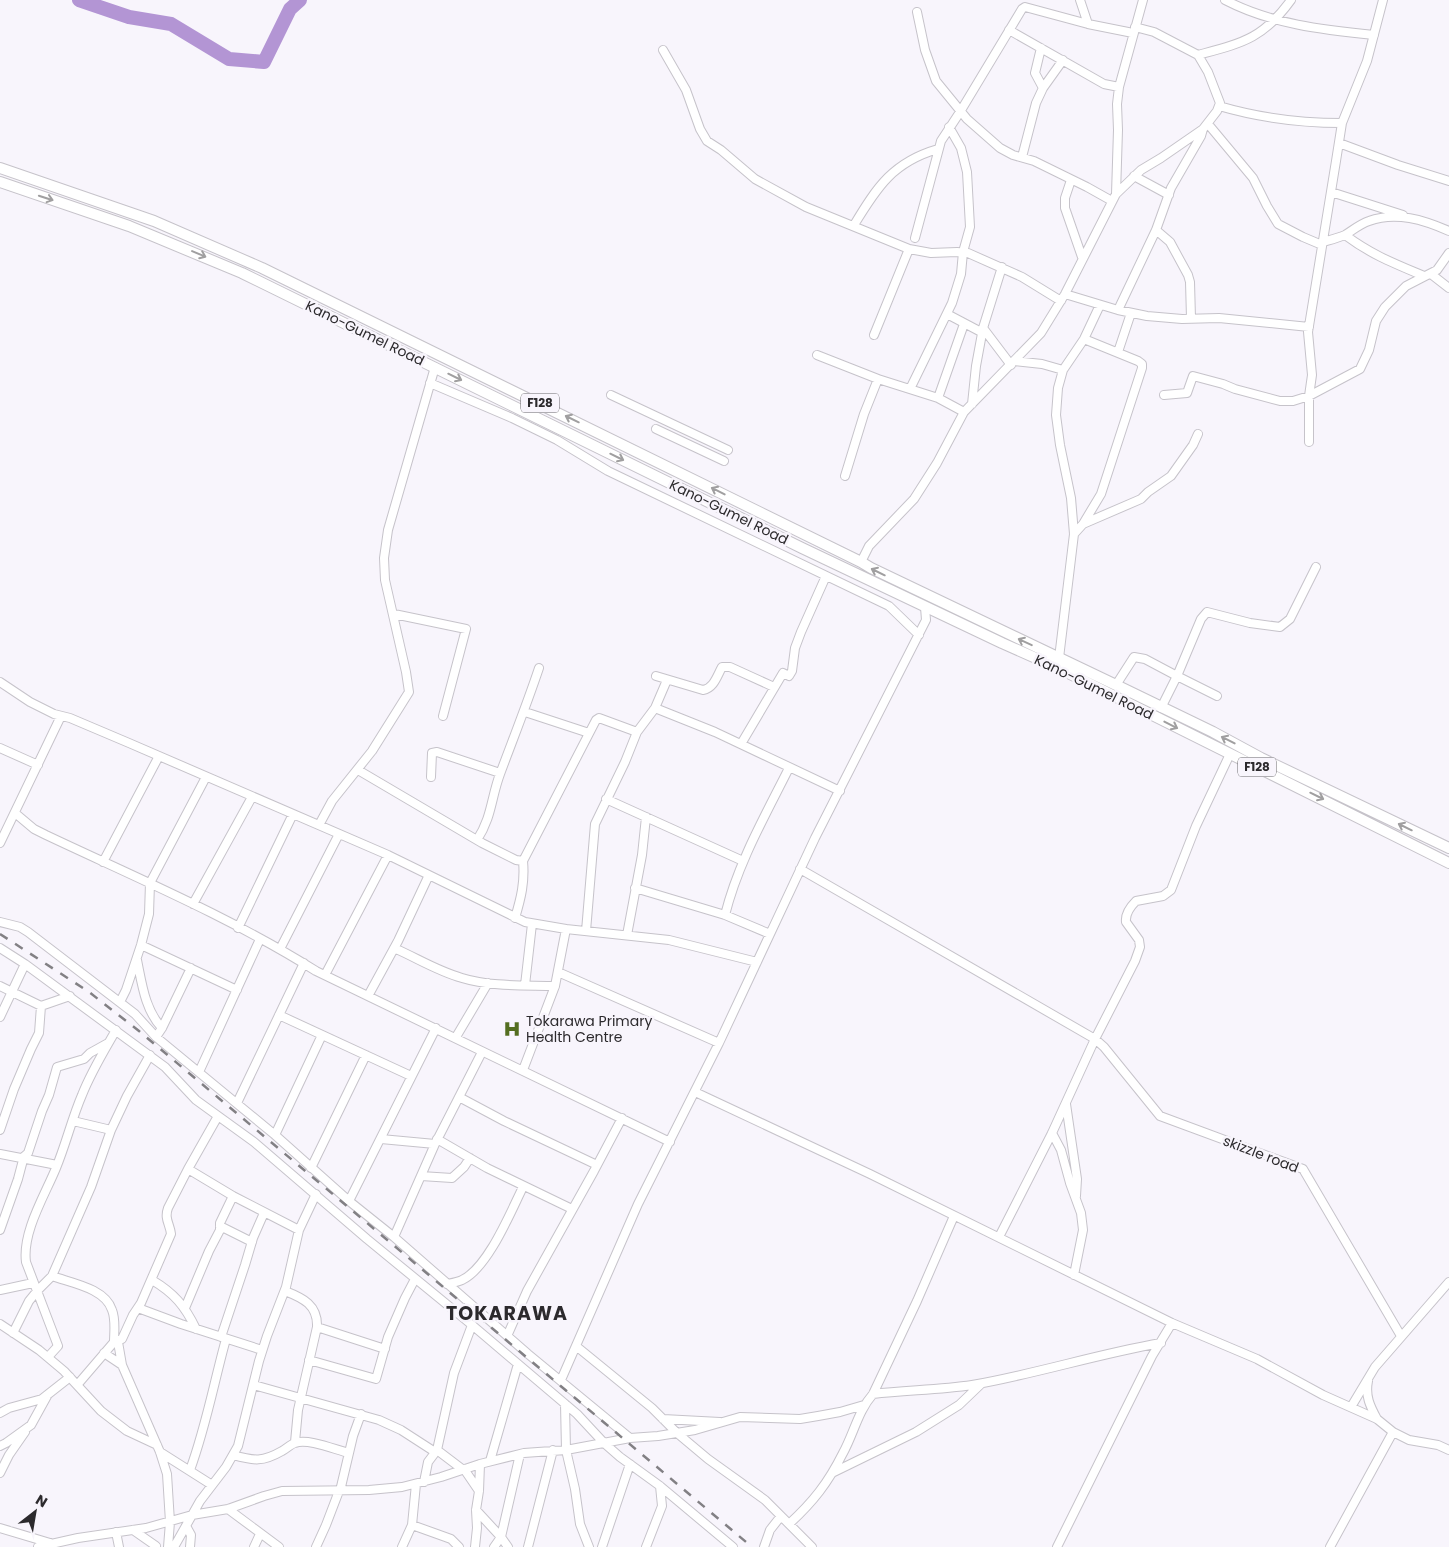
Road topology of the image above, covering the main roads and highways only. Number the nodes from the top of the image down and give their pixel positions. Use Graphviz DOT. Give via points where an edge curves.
graph roads {
  1 [pos="0,168"];
  2 [pos="0,182"];
  3 [pos="154,221"];
  4 [pos="150,234"];
  5 [pos="656,461"];
  6 [pos="649,472"];
  7 [pos="1132,700"];
  8 [pos="1449,847"];
  9 [pos="1449,863"];
  1 -- 3 [label="main road, Kano-Gumel Road / F128"];
  2 -- 4 [label="main road, Kano-Gumel Road / F128, one-way"];
  3 -- 4 [label="main road"];
  5 -- 3 [label="main road, Kano-Gumel Road / F128, one-way" via="280,276"];
  4 -- 6 [label="main road, Kano-Gumel Road / F128, one-way" via="242,273"];
  5 -- 6 [label="main road"];
  7 -- 5 [label="main road, Kano-Gumel Road / F128, one-way" via="1116,685"];
  6 -- 7 [label="main road, Kano-Gumel Road / F128" via="925,607"];
  8 -- 7 [label="main road, Kano-Gumel Road / F128, one-way" via="1161,708"];
  7 -- 9 [label="main road, Kano-Gumel Road / F128, one-way" via="1230,754"];
}
